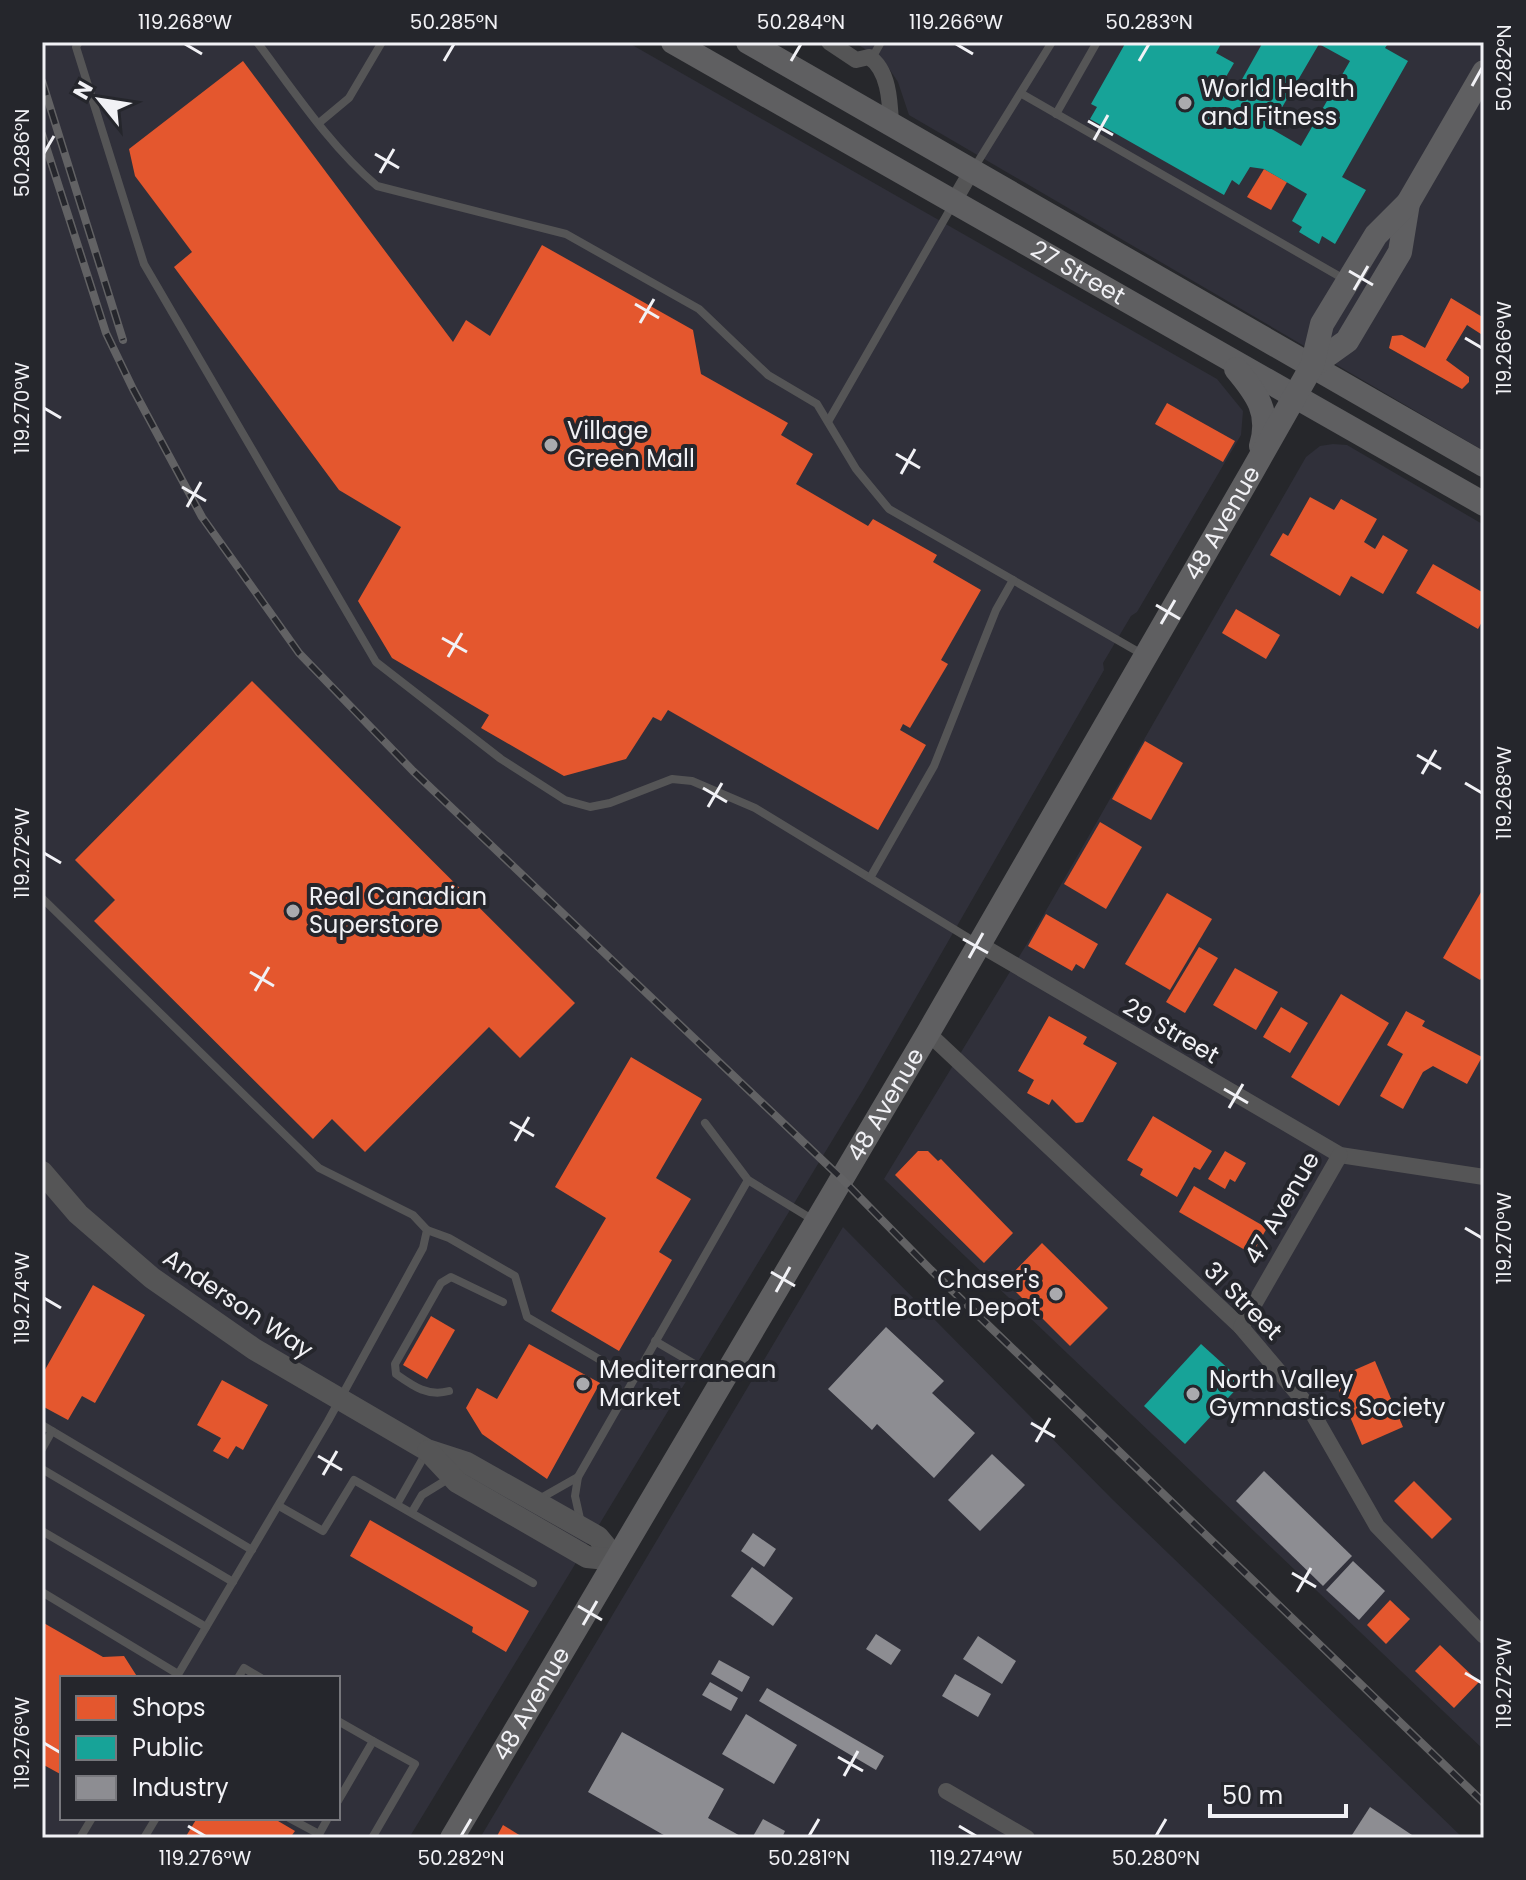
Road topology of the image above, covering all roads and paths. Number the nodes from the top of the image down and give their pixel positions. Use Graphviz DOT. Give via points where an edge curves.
graph roads {
  1 [pos="79,42"];
  2 [pos="257,42"];
  3 [pos="382,42"];
  4 [pos="673,42"];
  5 [pos="748,42"];
  6 [pos="829,42"];
  7 [pos="881,42"];
  8 [pos="1052,42"];
  9 [pos="1097,42"];
  10 [pos="872,59"];
  11 [pos="1484,72"];
  12 [pos="1022,94"];
  13 [pos="1056,114"];
  14 [pos="319,123"];
  15 [pos="891,124"];
  16 [pos="971,172"];
  17 [pos="953,203"];
  18 [pos="1408,203"];
  19 [pos="1348,281"];
  20 [pos="1232,364"];
  21 [pos="1312,366"];
  22 [pos="1294,396"];
  23 [pos="829,420"];
  24 [pos="1484,465"];
  25 [pos="1253,470"];
  26 [pos="1484,504"];
  27 [pos="1013,580"];
  28 [pos="1145,656"];
  29 [pos="870,878"];
  30 [pos="42,898"];
  31 [pos="979,944"];
  32 [pos="928,1033"];
  33 [pos="705,1123"];
  34 [pos="1340,1155"];
  35 [pos="42,1172"];
  36 [pos="1484,1177"];
  37 [pos="748,1180"];
  38 [pos="815,1221"];
  39 [pos="427,1230"];
  40 [pos="503,1302"];
  41 [pos="1241,1327"];
  42 [pos="655,1341"];
  43 [pos="633,1379"];
  44 [pos="723,1380"];
  45 [pos="449,1391"];
  46 [pos="339,1401"];
  47 [pos="42,1425"];
  48 [pos="52,1431"];
  49 [pos="42,1449"];
  50 [pos="427,1450"];
  51 [pos="42,1469"];
  52 [pos="452,1477"];
  53 [pos="578,1477"];
  54 [pos="534,1501"];
  55 [pos="397,1504"];
  56 [pos="279,1506"];
  57 [pos="412,1512"];
  58 [pos="582,1528"];
  59 [pos="42,1531"];
  60 [pos="252,1550"];
  61 [pos="617,1560"];
  62 [pos="233,1582"];
  63 [pos="533,1583"];
  64 [pos="42,1592"];
  65 [pos="206,1627"];
  66 [pos="1484,1636"];
  67 [pos="177,1676"];
  68 [pos="239,1676"];
  69 [pos="258,1676"];
  70 [pos="340,1722"];
  71 [pos="373,1741"];
  72 [pos="946,1791"];
  73 [pos="340,1798"];
  74 [pos="91,1820"];
  75 [pos="155,1820"];
  76 [pos="292,1820"];
  77 [pos="318,1836"];
  78 [pos="80,1838"];
  79 [pos="144,1838"];
  80 [pos="372,1838"];
  81 [pos="452,1838"];
  82 [pos="1027,1838"];
  1 -- 29 [label="lane" via="76,47 144,264 376,662 501,759 565,800 590,807 672,779 692,781 755,808"];
  2 -- 14 [label="lane"];
  3 -- 14 [label="lane" via="349,98"];
  4 -- 17 [label="main road, 27 Street"];
  5 -- 15 [label="main road, 27 Street"];
  6 -- 10 [label="street" via="856,60"];
  7 -- 10 [label="lane"];
  8 -- 12 [label="lane"];
  9 -- 13 [label="lane"];
  10 -- 15 [label="street" via="889,93"];
  11 -- 18 [label="main road, 48 Avenue"];
  12 -- 13 [label="lane"];
  12 -- 16 [label="lane"];
  13 -- 19 [label="lane"];
  14 -- 23 [label="lane" via="377,186 566,234 648,278 699,309 768,375 817,404"];
  15 -- 16 [label="main road, 27 Street"];
  16 -- 17 [label="street"];
  16 -- 21 [label="main road, 27 Street"];
  17 -- 20 [label="main road, 27 Street"];
  17 -- 23 [label="lane"];
  18 -- 19 [label="main road, 48 Avenue" via="1376,235"];
  18 -- 21 [label="main road, 48 Avenue" via="1400,252 1347,341"];
  19 -- 21 [label="main road, 48 Avenue" via="1322,324"];
  20 -- 22 [label="main road, 27 Street"];
  20 -- 25 [label="main road" via="1262,402 1266,428"];
  21 -- 22 [label="main road, 48 Avenue"];
  21 -- 24 [label="main road, 27 Street"];
  22 -- 25 [label="main road, 48 Avenue"];
  22 -- 26 [label="main road, 27 Street"];
  23 -- 27 [label="lane" via="856,469 889,509"];
  25 -- 28 [label="main road, 48 Avenue"];
  27 -- 28 [label="lane"];
  27 -- 29 [label="lane" via="934,766"];
  28 -- 31 [label="main road, 48 Avenue"];
  29 -- 31 [label="lane"];
  30 -- 39 [label="lane" via="319,1168 413,1215"];
  31 -- 32 [label="main road, 48 Avenue"];
  31 -- 34 [label="street, 29 Street"];
  32 -- 38 [label="main road, 48 Avenue"];
  32 -- 41 [label="street, 31 Street"];
  33 -- 37 [label="lane"];
  34 -- 36 [label="street, 29 Street"];
  34 -- 41 [label="street, 47 Avenue"];
  35 -- 46 [label="street, Anderson Way" via="78,1214 152,1278"];
  37 -- 38 [label="lane"];
  37 -- 42 [label="lane"];
  38 -- 44 [label="main road, 48 Avenue"];
  39 -- 43 [label="lane" via="515,1276 527,1317"];
  39 -- 46 [label="lane" via="423,1248"];
  40 -- 45 [label="lane" via="462,1280 451,1277 441,1283 395,1364 396,1374 425,1391"];
  41 -- 66 [label="street, 31 Street" via="1309,1407 1377,1526"];
  42 -- 43 [label="lane"];
  42 -- 44 [label="lane"];
  43 -- 53 [label="lane"];
  44 -- 61 [label="main road, 48 Avenue"];
  46 -- 50 [label="street, Anderson Way"];
  46 -- 56 [label="lane"];
  47 -- 48 [label="lane"];
  48 -- 49 [label="lane"];
  48 -- 60 [label="lane"];
  50 -- 52 [label="street, Anderson Way"];
  50 -- 54 [label="street, Anderson Way" via="467,1463"];
  50 -- 55 [label="lane"];
  51 -- 62 [label="lane"];
  52 -- 57 [label="lane" via="422,1495"];
  52 -- 61 [label="street, Anderson Way" via="587,1557"];
  53 -- 54 [label="lane"];
  53 -- 58 [label="lane" via="575,1496"];
  54 -- 58 [label="street, Anderson Way"];
  55 -- 56 [label="lane" via="354,1480 323,1531"];
  55 -- 57 [label="lane"];
  56 -- 60 [label="lane"];
  57 -- 63 [label="lane"];
  58 -- 61 [label="street, Anderson Way" via="598,1537"];
  59 -- 65 [label="lane"];
  60 -- 62 [label="lane"];
  61 -- 81 [label="main road, 48 Avenue"];
  62 -- 65 [label="lane"];
  64 -- 67 [label="lane"];
  65 -- 67 [label="lane"];
  68 -- 69 [label="lane" via="244,1668"];
  70 -- 71 [label="lane"];
  71 -- 73 [label="lane"];
  71 -- 80 [label="lane" via="415,1764"];
  72 -- 82 [label="street"];
  74 -- 78 [label="lane"];
  75 -- 79 [label="lane"];
  76 -- 77 [label="lane"];
}
